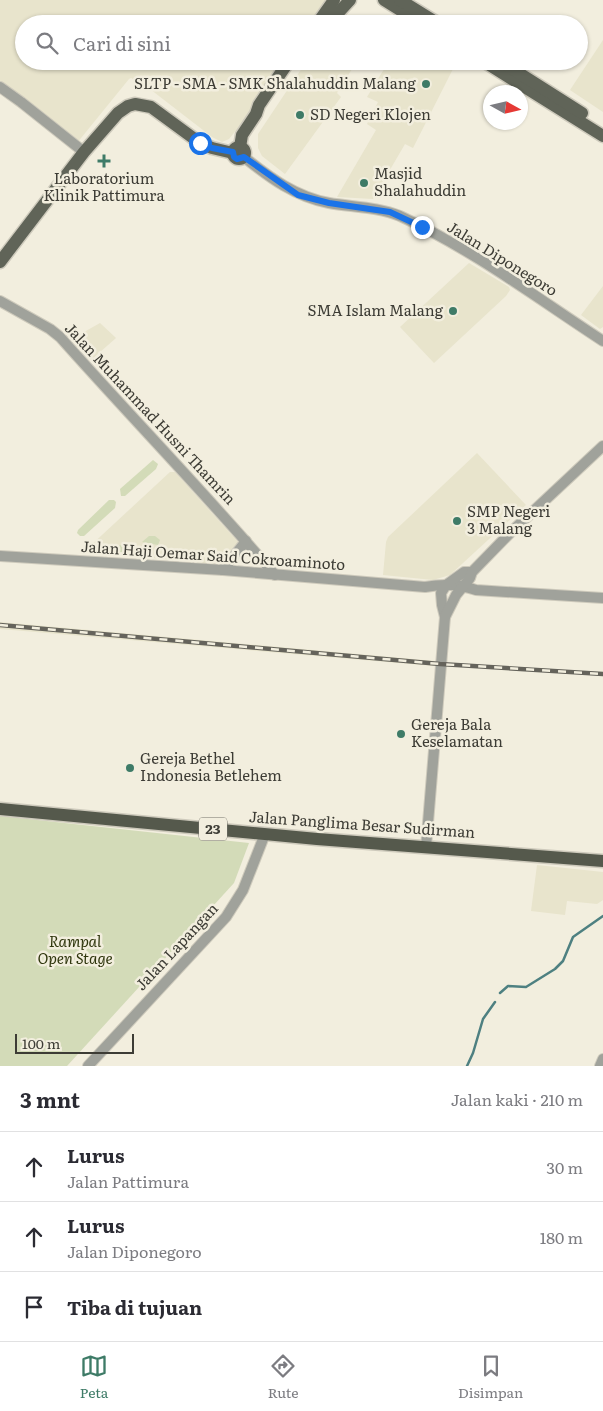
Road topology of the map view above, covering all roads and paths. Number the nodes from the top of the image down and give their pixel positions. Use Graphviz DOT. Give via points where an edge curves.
graph roads {
  1 [pos="334,0"];
  2 [pos="350,0"];
  3 [pos="384,0"];
  4 [pos="400,0"];
  5 [pos="323,15"];
  6 [pos="336,15"];
  7 [pos="422,15"];
  8 [pos="425,15"];
  9 [pos="283,70"];
  10 [pos="291,70"];
  11 [pos="499,70"];
  12 [pos="512,70"];
  13 [pos="0,87"];
  14 [pos="549,98"];
  15 [pos="256,114"];
  16 [pos="603,127"];
  17 [pos="603,136"];
  18 [pos="84,152"];
  19 [pos="239,152"];
  20 [pos="0,262"];
  21 [pos="0,301"];
  22 [pos="603,340"];
  23 [pos="603,446"];
  24 [pos="246,541"];
  25 [pos="0,556"];
  26 [pos="223,570"];
  27 [pos="472,572"];
  28 [pos="275,576"];
  29 [pos="443,589"];
  30 [pos="459,591"];
  31 [pos="603,598"];
  32 [pos="445,617"];
  33 [pos="0,809"];
  34 [pos="266,834"];
  35 [pos="426,847"];
  36 [pos="603,861"];
  37 [pos="603,1059"];
  38 [pos="88,1066"];
  39 [pos="600,1066"];
  1 -- 5 [label="main road"];
  2 -- 6 [label="main road"];
  3 -- 7 [label="main road"];
  4 -- 8 [label="main road"];
  9 -- 15 [label="main road"];
  10 -- 15 [label="main road" via="264,109"];
  11 -- 14 [label="main road"];
  12 -- 14 [label="main road"];
  13 -- 18 [label="street"];
  14 -- 16 [label="main road"];
  14 -- 17 [label="main road"];
  15 -- 19 [label="main road" via="242,135"];
  18 -- 19 [label="main road" via="118,113 134,104 151,107 200,143"];
  18 -- 20 [label="main road"];
  19 -- 22 [label="street, Jalan Diponegoro" via="298,195 390,212 422,227"];
  21 -- 24 [label="street, Jalan Muhammad Husni Thamrin" via="50,328 60,337"];
  23 -- 27 [label="street"];
  24 -- 26 [label="street"];
  24 -- 28 [label="street, Jalan Muhammad Husni Thamrin"];
  25 -- 26 [label="street, Jalan Haji Oemar Said Cokroaminoto"];
  26 -- 28 [label="street, Jalan Haji Oemar Said Cokroaminoto"];
  27 -- 29 [label="street" via="464,572"];
  27 -- 30 [label="street"];
  28 -- 29 [label="street, Jalan Haji Oemar Said Cokroaminoto"];
  29 -- 30 [label="street, Jalan Haji Oemar Said Cokroaminoto"];
  29 -- 32 [label="street"];
  30 -- 31 [label="street, Jalan Haji Oemar Said Cokroaminoto"];
  30 -- 32 [label="street"];
  32 -- 35 [label="street"];
  33 -- 34 [label="highway, Jalan Panglima Besar Sudirman / 23"];
  34 -- 35 [label="highway, Jalan Panglima Besar Sudirman / 23"];
  34 -- 38 [label="street, Jalan Lapangan" via="243,890 226,917"];
  35 -- 36 [label="highway, Jalan Panglima Besar Sudirman / 23"];
  37 -- 39 [label="street"];
}
